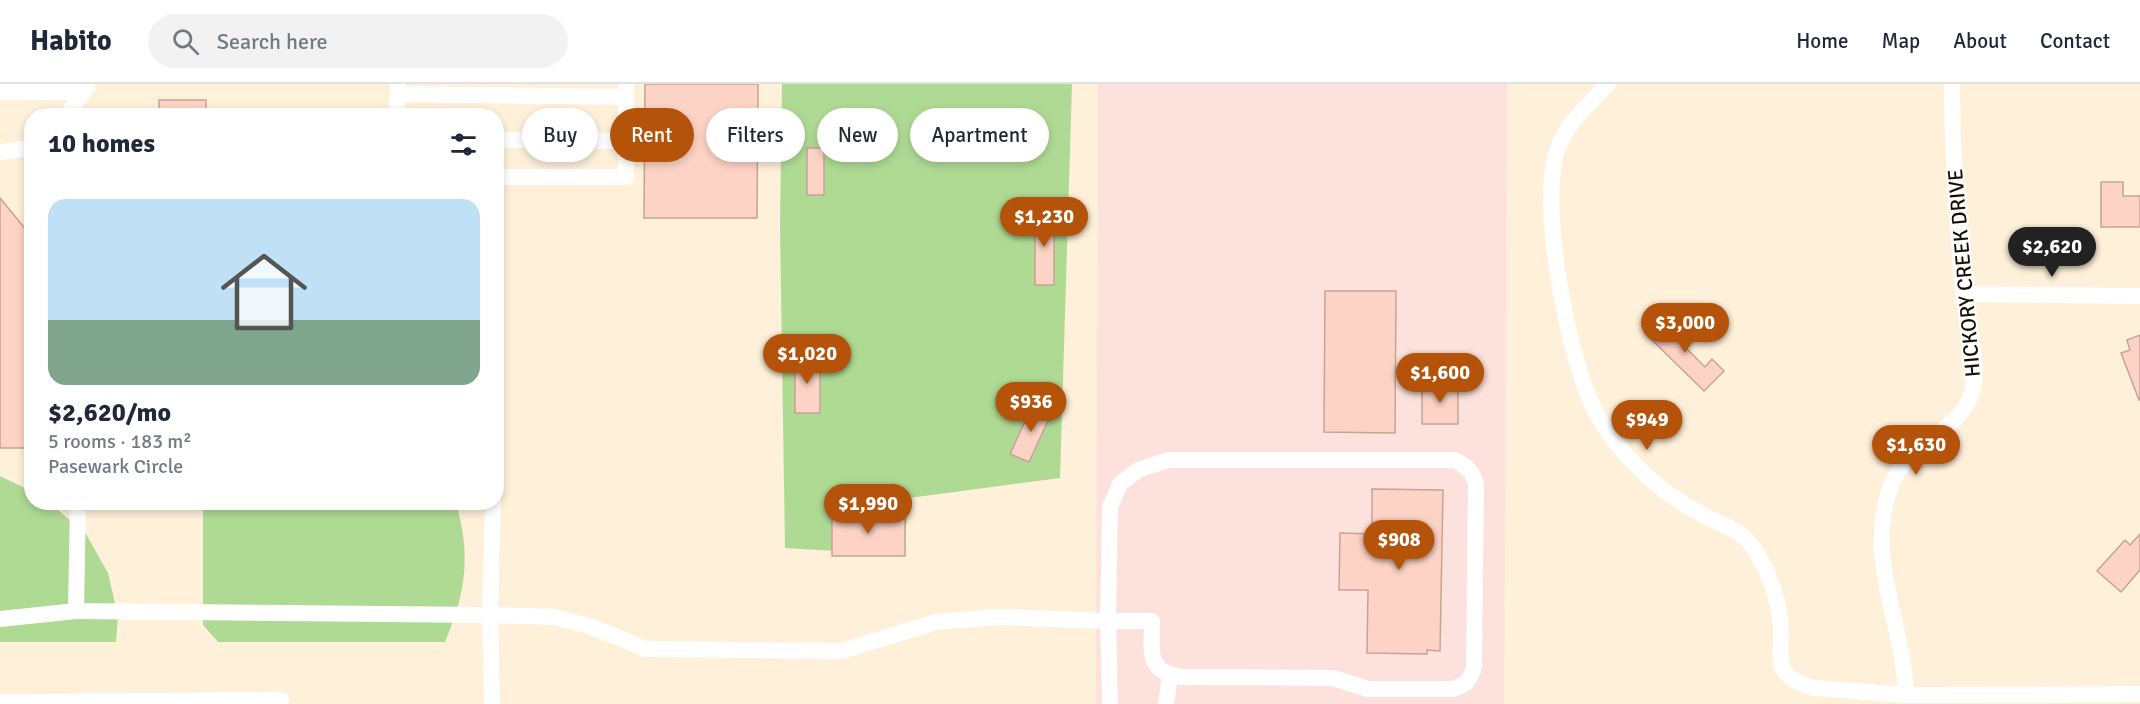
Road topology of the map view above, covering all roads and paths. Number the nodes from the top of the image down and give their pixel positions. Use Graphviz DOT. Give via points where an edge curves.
graph roads {
  1 [pos="1608,84"];
  2 [pos="1952,84"];
  3 [pos="86,88"];
  4 [pos="398,89"];
  5 [pos="626,91"];
  6 [pos="0,92"];
  7 [pos="72,108"];
  8 [pos="397,108"];
  9 [pos="626,108"];
  10 [pos="504,140"];
  11 [pos="610,141"];
  12 [pos="24,149"];
  13 [pos="0,152"];
  14 [pos="626,162"];
  15 [pos="504,177"];
  16 [pos="1964,294"];
  17 [pos="2140,296"];
  18 [pos="78,510"];
  19 [pos="493,510"];
  20 [pos="76,611"];
  21 [pos="490,615"];
  22 [pos="0,619"];
  23 [pos="1108,621"];
  24 [pos="1170,675"];
  25 [pos="2140,694"];
  26 [pos="1906,695"];
  27 [pos="1455,697"];
  28 [pos="492,699"];
  29 [pos="0,702"];
  30 [pos="281,702"];
  31 [pos="1110,704"];
  32 [pos="1166,704"];
  1 -- 26 [label="street" via="1565,133 1551,177 1558,275 1574,356 1592,405 1621,448 1653,480 1706,517 1734,529 1756,552 1781,621 1784,671 1815,688"];
  2 -- 16 [label="street, HICKORY CREEK DRIVE"];
  3 -- 6 [label="street"];
  3 -- 7 [label="street"];
  4 -- 5 [label="street"];
  4 -- 8 [label="street"];
  5 -- 9 [label="street"];
  10 -- 11 [label="street"];
  12 -- 13 [label="street"];
  14 -- 15 [label="street" via="626,177"];
  16 -- 17 [label="street"];
  16 -- 26 [label="street, HICKORY CREEK DRIVE" via="1975,370 1971,397 1959,417 1899,469 1882,530 1882,564 1905,669"];
  18 -- 20 [label="street"];
  19 -- 21 [label="street"];
  20 -- 21 [label="street"];
  20 -- 22 [label="street"];
  21 -- 23 [label="street" via="554,617 592,627 646,649 842,651 936,622 999,617"];
  21 -- 28 [label="street"];
  23 -- 24 [label="street" via="1152,621 1152,658 1158,668"];
  23 -- 27 [label="street" via="1110,507 1120,484 1138,470 1168,460 1455,460 1473,474 1476,492 1474,667 1470,680"];
  23 -- 31 [label="street"];
  24 -- 27 [label="street" via="1333,678 1368,689"];
  24 -- 32 [label="street"];
  25 -- 26 [label="street"];
  29 -- 30 [label="street"];
}
